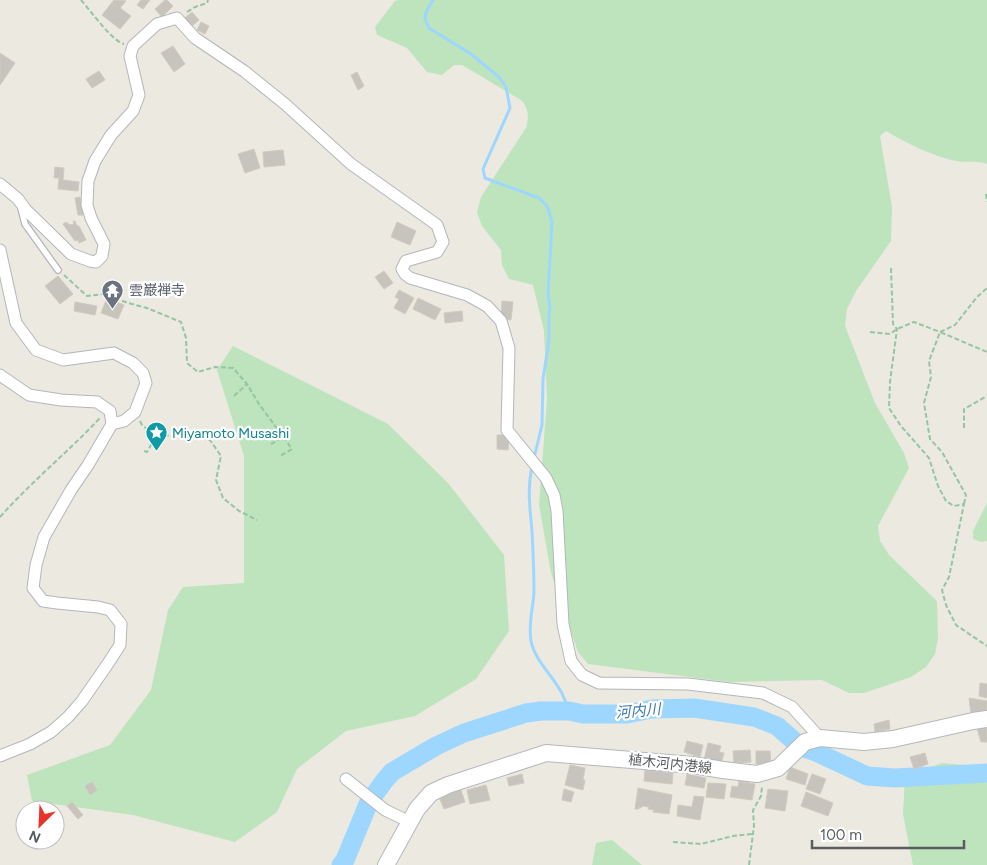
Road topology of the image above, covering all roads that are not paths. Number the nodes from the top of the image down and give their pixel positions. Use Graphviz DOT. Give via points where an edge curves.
graph roads {
  1 [pos="0,184"];
  2 [pos="18,199"];
  3 [pos="0,250"];
  4 [pos="58,270"];
  5 [pos="0,375"];
  6 [pos="112,424"];
  7 [pos="987,719"];
  8 [pos="812,740"];
  9 [pos="0,756"];
  10 [pos="346,780"];
  11 [pos="410,822"];
  12 [pos="386,865"];
  1 -- 2 [label="street"];
  2 -- 4 [label="lane" via="25,224"];
  2 -- 8 [label="street" via="71,254 96,262 102,256 104,244 87,205 88,181 94,160 133,111 138,95 130,56 133,46 157,24 177,18 196,38 285,104 350,164 437,225 443,242 437,252 406,261 402,269 405,274 467,295 487,306 501,322 509,348 507,430 546,478 554,495 558,511 564,624 571,661 582,674 600,683 688,684 763,693 792,707"];
  3 -- 6 [label="street" via="16,323 36,350 63,360 114,353 133,363 143,373 146,383 135,412 124,421"];
  5 -- 6 [label="street" via="29,395 97,402 110,411"];
  6 -- 9 [label="street" via="44,536 33,588 43,601 110,610 121,624 120,645 68,717 51,732"];
  7 -- 8 [label="main road" via="893,740"];
  8 -- 11 [label="main road, 植木河内港線" via="771,770 758,774 693,765 546,753 431,793"];
  10 -- 11 [label="street" via="385,810"];
  11 -- 12 [label="main road, 植木河内港線"];
}
